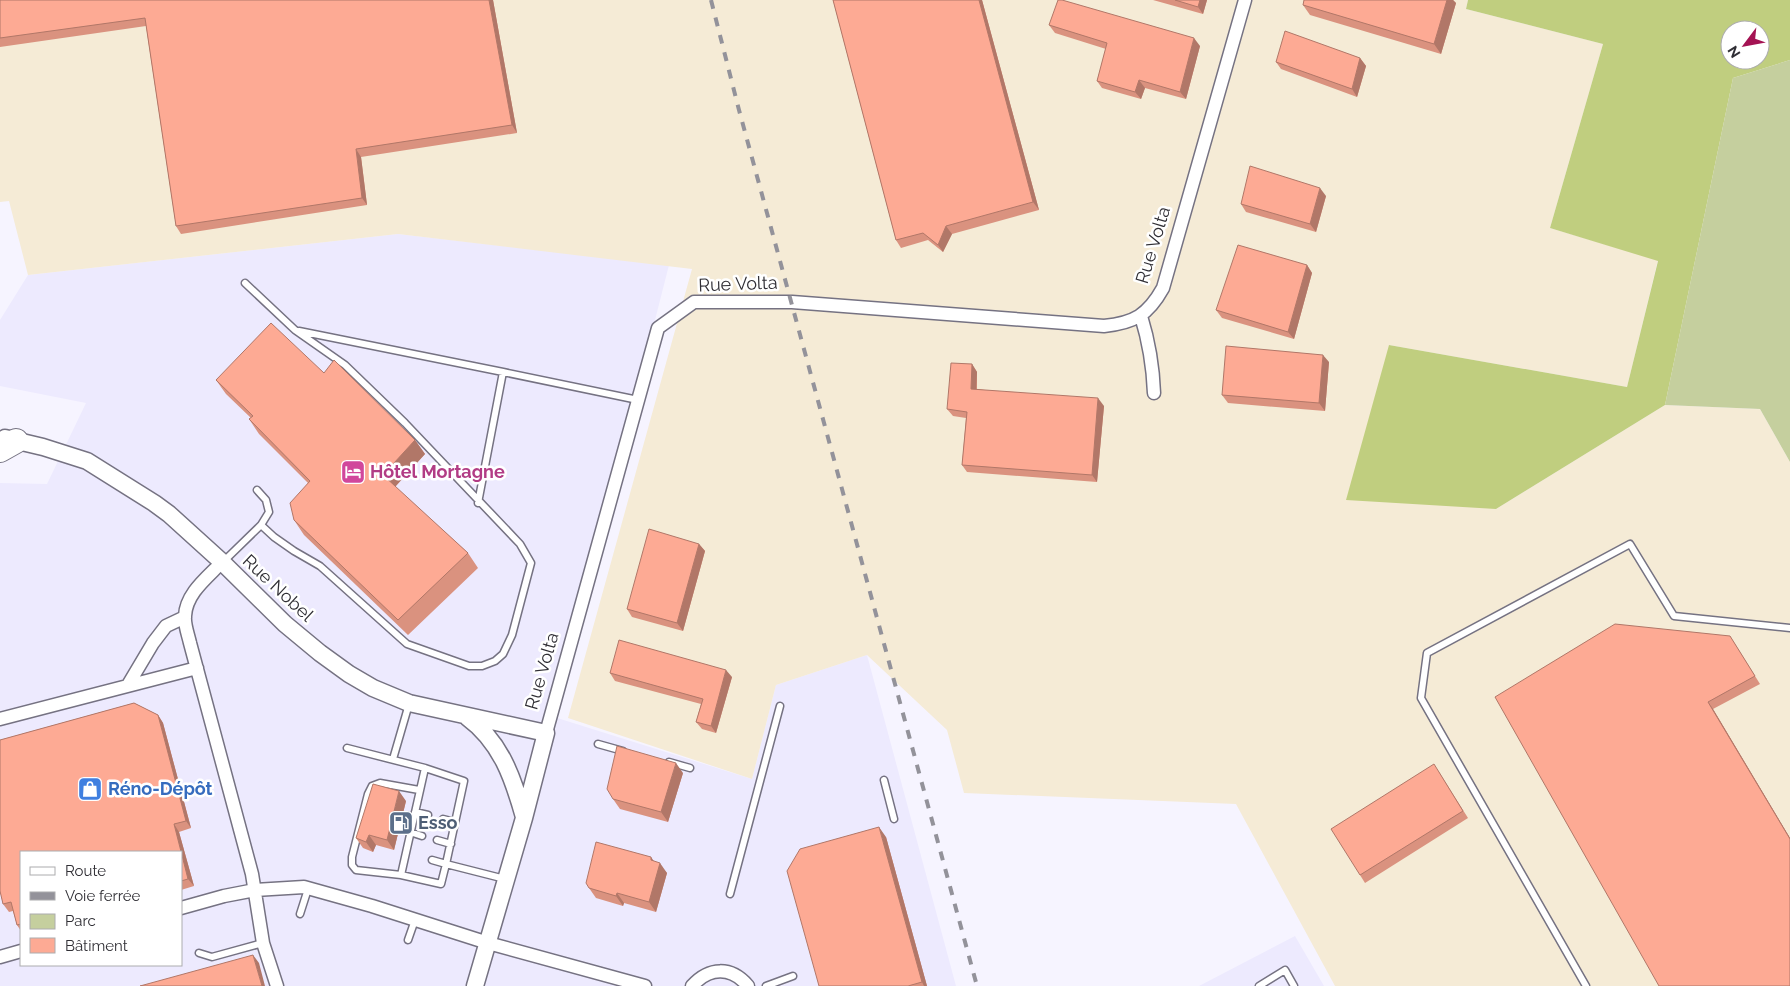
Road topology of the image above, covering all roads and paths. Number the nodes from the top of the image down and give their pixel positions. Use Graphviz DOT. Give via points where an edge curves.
graph roads {
  1 [pos="1245,0"];
  2 [pos="245,282"];
  3 [pos="1141,316"];
  4 [pos="295,330"];
  5 [pos="503,372"];
  6 [pos="1154,393"];
  7 [pos="638,400"];
  8 [pos="5,443"];
  9 [pos="257,490"];
  10 [pos="478,503"];
  11 [pos="261,525"];
  12 [pos="222,562"];
  13 [pos="185,617"];
  14 [pos="1790,628"];
  15 [pos="197,668"];
  16 [pos="128,685"];
  17 [pos="409,703"];
  18 [pos="780,706"];
  19 [pos="463,714"];
  20 [pos="0,719"];
  21 [pos="546,734"];
  22 [pos="598,744"];
  23 [pos="347,748"];
  24 [pos="635,754"];
  25 [pos="393,759"];
  26 [pos="663,761"];
  27 [pos="425,768"];
  28 [pos="690,768"];
  29 [pos="884,780"];
  30 [pos="419,790"];
  31 [pos="415,812"];
  32 [pos="428,815"];
  33 [pos="524,818"];
  34 [pos="443,819"];
  35 [pos="894,819"];
  36 [pos="455,822"];
  37 [pos="410,832"];
  38 [pos="422,836"];
  39 [pos="437,840"];
  40 [pos="451,844"];
  41 [pos="406,852"];
  42 [pos="414,855"];
  43 [pos="432,860"];
  44 [pos="446,864"];
  45 [pos="401,875"];
  46 [pos="506,880"];
  47 [pos="308,889"];
  48 [pos="255,890"];
  49 [pos="730,894"];
  50 [pos="182,908"];
  51 [pos="300,914"];
  52 [pos="415,920"];
  53 [pos="408,940"];
  54 [pos="488,942"];
  55 [pos="263,944"];
  56 [pos="20,951"];
  57 [pos="199,953"];
  58 [pos="0,957"];
  59 [pos="793,976"];
  60 [pos="277,986"];
  61 [pos="475,986"];
  62 [pos="645,986"];
  63 [pos="692,986"];
  64 [pos="748,986"];
  65 [pos="766,986"];
  66 [pos="1259,986"];
  67 [pos="1294,986"];
  68 [pos="1586,986"];
  1 -- 3 [label="street, Rue Volta" via="1163,288"];
  2 -- 4 [label="lane"];
  3 -- 6 [label="street" via="1149,343"];
  3 -- 7 [label="street, Rue Volta" via="1123,324 1104,326 792,302 694,302 658,328"];
  4 -- 5 [label="lane"];
  4 -- 10 [label="lane" via="344,365"];
  5 -- 7 [label="lane"];
  5 -- 10 [label="lane"];
  7 -- 21 [label="street, Rue Volta"];
  8 -- 12 [label="street, Rue Nobel" via="87,461 170,514"];
  9 -- 11 [label="lane" via="266,500 269,512"];
  10 -- 11 [label="lane" via="520,544 531,563 512,635 503,654 482,666 469,666 408,644 320,566 280,542"];
  11 -- 12 [label="lane"];
  12 -- 13 [label="street" via="194,592 187,603"];
  12 -- 17 [label="street, Rue Nobel" via="285,624 320,653 365,683"];
  13 -- 15 [label="street"];
  13 -- 16 [label="street" via="166,626"];
  14 -- 68 [label="lane" via="1674,616 1630,544 1426,653 1421,698"];
  15 -- 16 [label="street"];
  15 -- 48 [label="street"];
  16 -- 20 [label="street"];
  17 -- 19 [label="street, Rue Nobel"];
  17 -- 25 [label="lane"];
  18 -- 49 [label="lane"];
  19 -- 21 [label="street, Rue Nobel"];
  19 -- 33 [label="street" via="481,728 498,750 513,781"];
  21 -- 33 [label="street, Rue Volta"];
  22 -- 24 [label="lane"];
  23 -- 25 [label="lane"];
  25 -- 27 [label="lane"];
  26 -- 28 [label="lane"];
  27 -- 30 [label="lane"];
  27 -- 36 [label="lane" via="464,781"];
  29 -- 35 [label="lane"];
  30 -- 31 [label="lane"];
  30 -- 45 [label="lane" via="380,783 372,786 352,857 356,870"];
  31 -- 32 [label="lane"];
  31 -- 37 [label="lane"];
  33 -- 46 [label="street, Rue Volta"];
  34 -- 36 [label="lane"];
  36 -- 40 [label="lane"];
  37 -- 38 [label="lane"];
  37 -- 41 [label="lane"];
  39 -- 40 [label="lane"];
  40 -- 44 [label="lane"];
  41 -- 42 [label="lane"];
  41 -- 45 [label="lane"];
  43 -- 44 [label="lane"];
  44 -- 45 [label="lane" via="440,884"];
  44 -- 46 [label="lane"];
  46 -- 54 [label="street, Rue Volta"];
  47 -- 48 [label="street"];
  47 -- 51 [label="lane"];
  47 -- 52 [label="street"];
  48 -- 50 [label="street"];
  48 -- 55 [label="street"];
  52 -- 53 [label="lane"];
  52 -- 54 [label="street"];
  54 -- 61 [label="street, Rue Volta"];
  54 -- 62 [label="street"];
  55 -- 57 [label="lane" via="212,957"];
  55 -- 60 [label="street"];
  56 -- 58 [label="street"];
  59 -- 65 [label="lane"];
  63 -- 64 [label="street" via="698,978 719,971 730,972"];
  66 -- 67 [label="lane" via="1285,970"];
}
